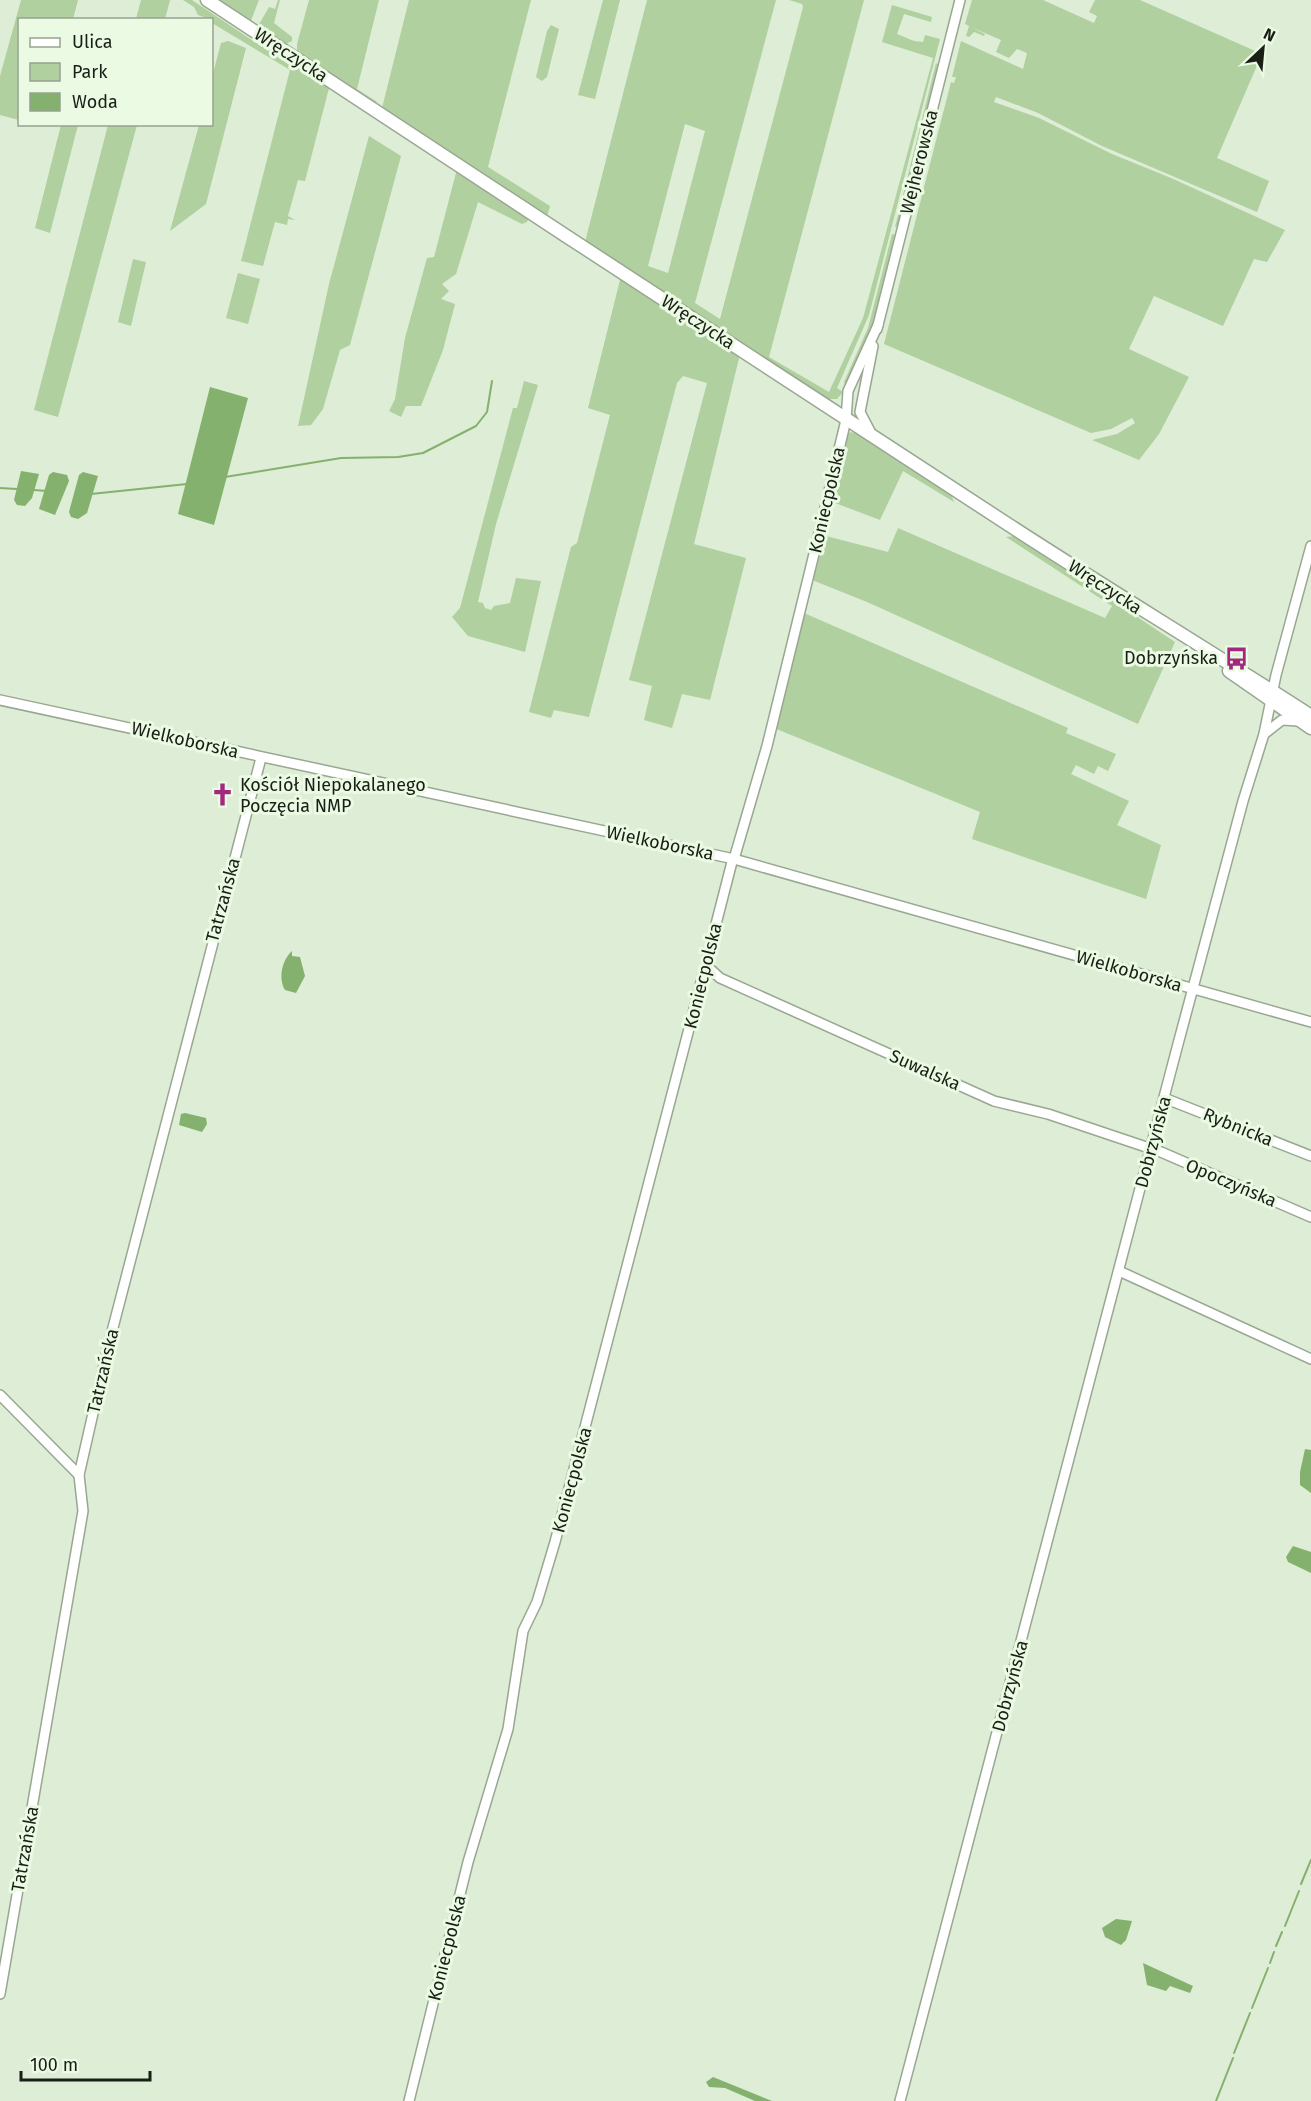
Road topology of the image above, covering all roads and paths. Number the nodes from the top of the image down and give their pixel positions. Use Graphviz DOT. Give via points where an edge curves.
graph roads {
  1 [pos="207,0"];
  2 [pos="960,0"];
  3 [pos="878,325"];
  4 [pos="848,391"];
  5 [pos="861,399"];
  6 [pos="818,401"];
  7 [pos="846,420"];
  8 [pos="874,438"];
  9 [pos="1311,549"];
  10 [pos="1272,696"];
  11 [pos="0,700"];
  12 [pos="1308,722"];
  13 [pos="1264,734"];
  14 [pos="261,758"];
  15 [pos="734,859"];
  16 [pos="709,968"];
  17 [pos="1193,989"];
  18 [pos="1311,1022"];
  19 [pos="1164,1098"];
  20 [pos="1151,1150"];
  21 [pos="1311,1156"];
  22 [pos="1311,1217"];
  23 [pos="1119,1270"];
  24 [pos="1311,1359"];
  25 [pos="0,1395"];
  26 [pos="79,1475"];
  27 [pos="0,1994"];
  28 [pos="409,2101"];
  29 [pos="900,2101"];
  1 -- 6 [label="main road, Wręczycka"];
  2 -- 3 [label="street, Wejherowska"];
  3 -- 4 [label="street, Wejherowska"];
  3 -- 5 [label="street, Wejherowska"];
  4 -- 6 [label="street" via="838,401"];
  4 -- 7 [label="street"];
  5 -- 7 [label="street"];
  5 -- 8 [label="street" via="861,418"];
  6 -- 7 [label="main road, Wręczycka"];
  7 -- 8 [label="main road, Wręczycka"];
  7 -- 15 [label="street, Koniecpolska" via="767,746"];
  8 -- 10 [label="main road, Wręczycka"];
  9 -- 10 [label="street, Dobrzyńska"];
  10 -- 12 [label="main road, Wręczycka"];
  10 -- 12 [label="main road, Wręczycka" via="1286,699"];
  10 -- 13 [label="street, Dobrzyńska"];
  11 -- 14 [label="street, Wielkoborska"];
  12 -- 13 [label="street" via="1282,720"];
  13 -- 17 [label="street, Dobrzyńska"];
  14 -- 15 [label="street, Wielkoborska"];
  14 -- 26 [label="street, Tatrzańska" via="112,1331"];
  15 -- 16 [label="street, Koniecpolska" via="707,959"];
  15 -- 17 [label="street, Wielkoborska"];
  16 -- 20 [label="street, Suwalska" via="720,978 994,1101 1048,1114"];
  16 -- 28 [label="street, Koniecpolska" via="665,1117 555,1542 524,1631 514,1704 468,1862"];
  17 -- 18 [label="street, Wielkoborska"];
  17 -- 19 [label="street, Dobrzyńska"];
  19 -- 20 [label="street, Dobrzyńska"];
  19 -- 21 [label="street, Rybnicka"];
  20 -- 22 [label="street, Opoczyńska"];
  20 -- 23 [label="street, Dobrzyńska"];
  23 -- 24 [label="street"];
  23 -- 29 [label="street, Dobrzyńska"];
  25 -- 26 [label="street"];
  26 -- 27 [label="street, Tatrzańska" via="83,1510"];
}
